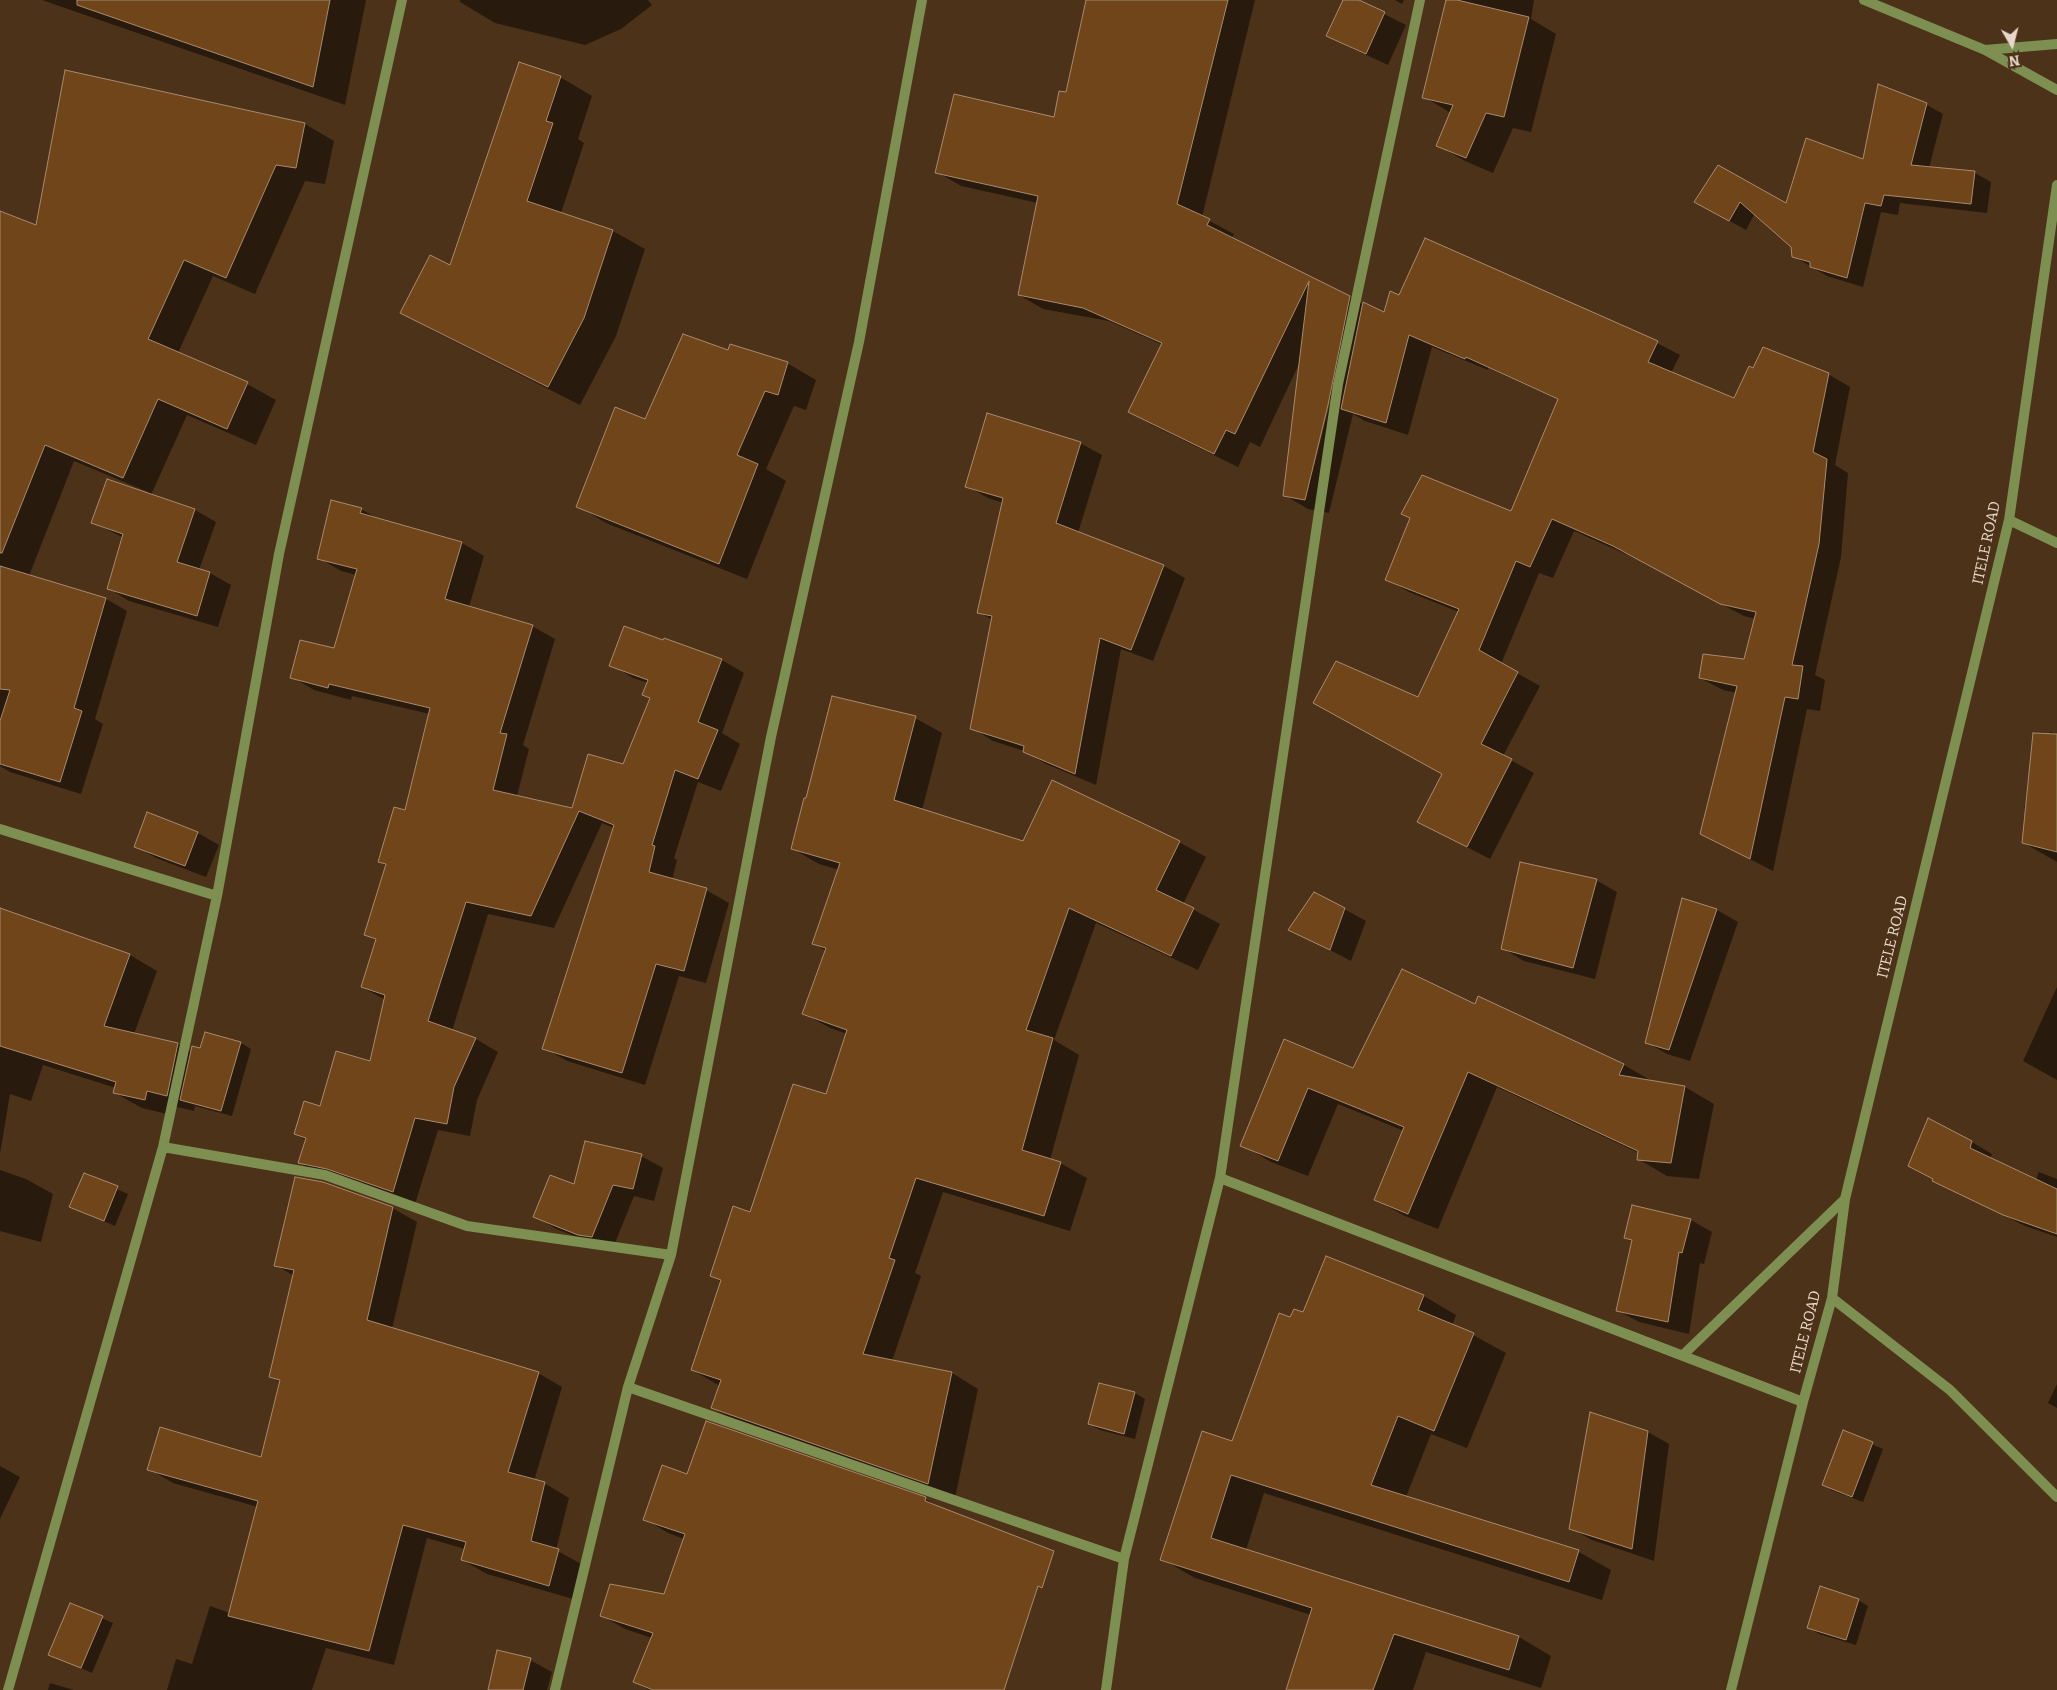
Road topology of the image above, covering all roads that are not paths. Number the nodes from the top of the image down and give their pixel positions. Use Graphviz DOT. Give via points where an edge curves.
graph roads {
  1 [pos="402,0"];
  2 [pos="922,0"];
  3 [pos="1420,0"];
  4 [pos="1864,0"];
  5 [pos="2057,44"];
  6 [pos="1985,50"];
  7 [pos="2057,90"];
  8 [pos="2057,185"];
  9 [pos="2009,520"];
  10 [pos="2057,543"];
  11 [pos="0,829"];
  12 [pos="217,896"];
  13 [pos="163,1147"];
  14 [pos="1220,1178"];
  15 [pos="1846,1200"];
  16 [pos="672,1254"];
  17 [pos="1832,1298"];
  18 [pos="1683,1355"];
  19 [pos="628,1388"];
  20 [pos="1803,1402"];
  21 [pos="2057,1497"];
  22 [pos="1124,1559"];
  23 [pos="8,1690"];
  24 [pos="555,1690"];
  25 [pos="1106,1690"];
  26 [pos="1731,1690"];
  1 -- 12 [label="street" via="279,554"];
  2 -- 16 [label="street" via="859,342 771,737"];
  3 -- 14 [label="street" via="1338,384"];
  4 -- 6 [label="street"];
  5 -- 6 [label="street"];
  6 -- 7 [label="street"];
  8 -- 9 [label="street, ITELE ROAD"];
  9 -- 10 [label="street"];
  9 -- 15 [label="street, ITELE ROAD"];
  11 -- 12 [label="street"];
  12 -- 13 [label="street"];
  13 -- 16 [label="street" via="325,1175 467,1226"];
  13 -- 23 [label="street"];
  14 -- 18 [label="street"];
  14 -- 22 [label="street"];
  15 -- 17 [label="street, ITELE ROAD"];
  15 -- 18 [label="street"];
  16 -- 19 [label="street"];
  17 -- 20 [label="street, ITELE ROAD"];
  17 -- 21 [label="street" via="1950,1390"];
  18 -- 20 [label="street"];
  19 -- 22 [label="street"];
  19 -- 24 [label="street"];
  20 -- 26 [label="street, ITELE ROAD"];
  22 -- 25 [label="street"];
}
